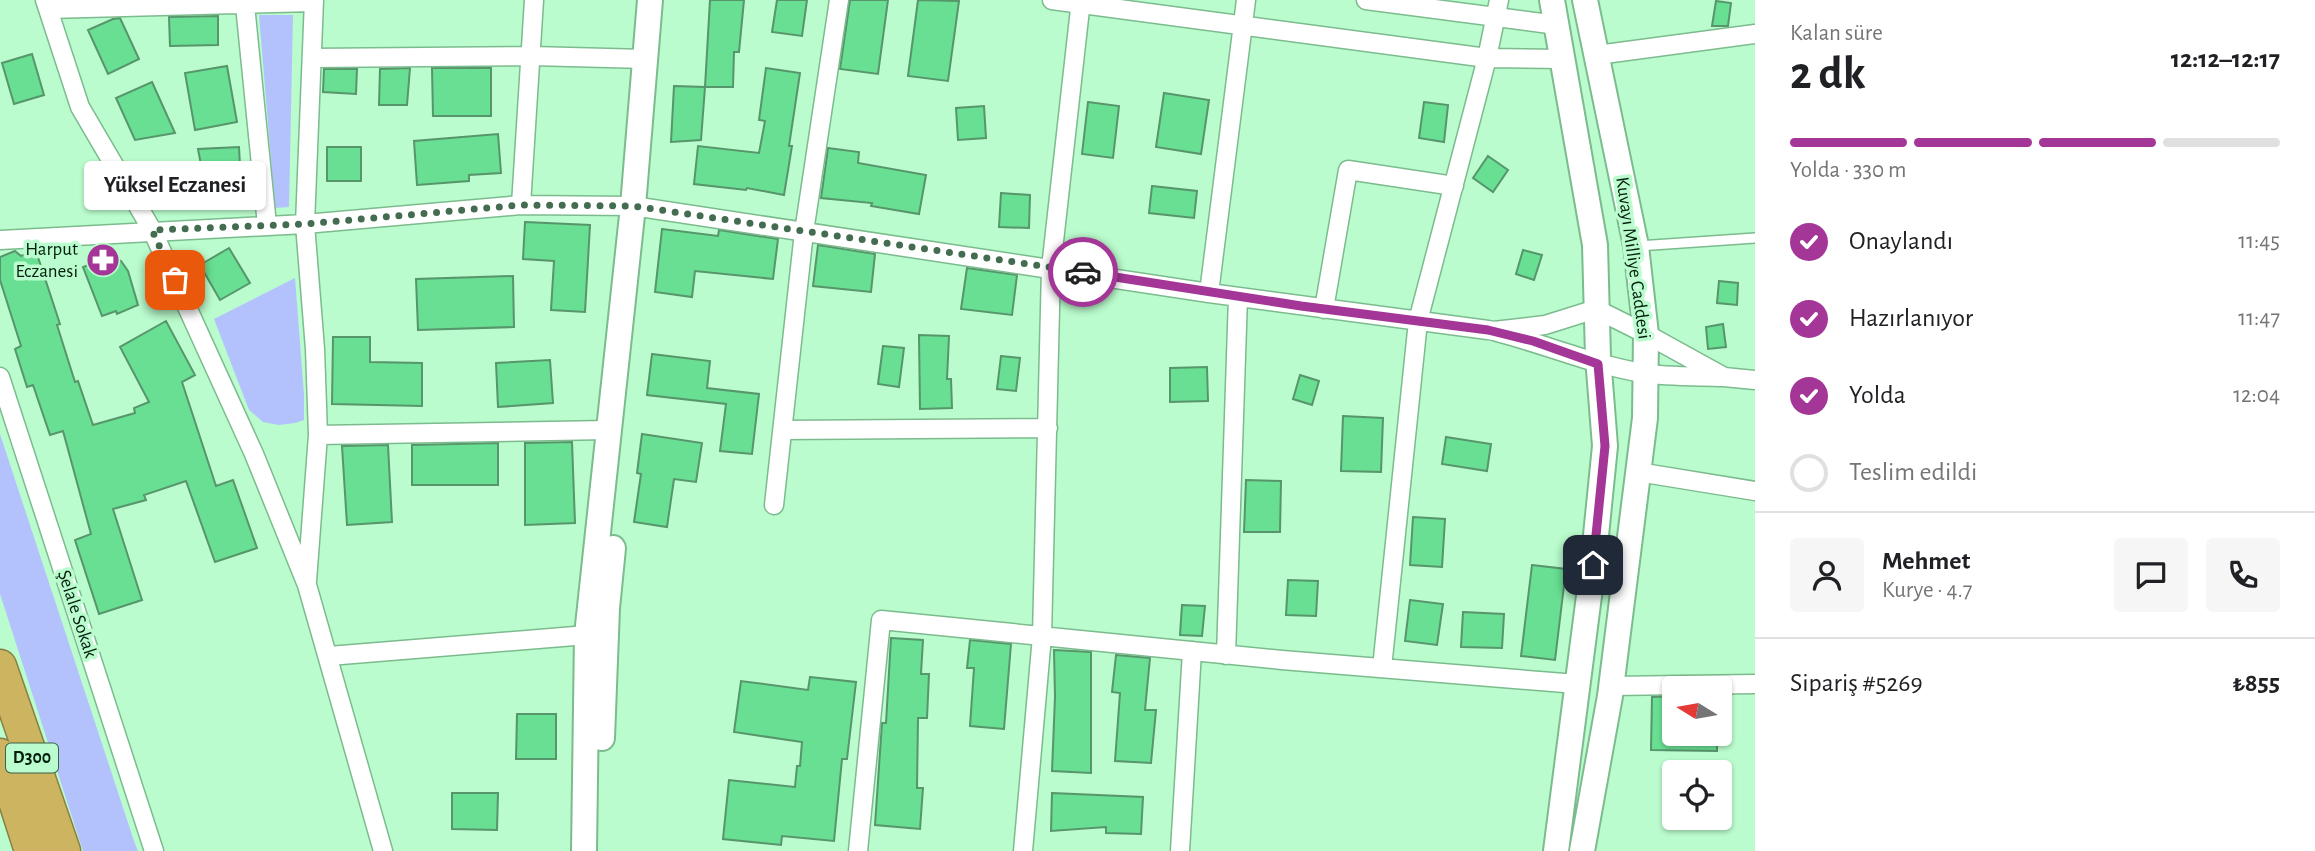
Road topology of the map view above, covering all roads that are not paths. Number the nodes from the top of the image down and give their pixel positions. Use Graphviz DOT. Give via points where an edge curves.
graph roads {
  1 [pos="534,0"];
  2 [pos="650,0"];
  3 [pos="667,0"];
  4 [pos="839,0"];
  5 [pos="1052,0"];
  6 [pos="1246,0"];
  7 [pos="1366,0"];
  8 [pos="1552,0"];
  9 [pos="1585,0"];
  10 [pos="314,1"];
  11 [pos="1081,2"];
  12 [pos="47,5"];
  13 [pos="245,5"];
  14 [pos="1498,8"];
  15 [pos="1557,25"];
  16 [pos="1242,27"];
  17 [pos="1755,34"];
  18 [pos="1597,55"];
  19 [pos="532,56"];
  20 [pos="312,58"];
  21 [pos="1487,58"];
  22 [pos="645,59"];
  23 [pos="1563,59"];
  24 [pos="1454,186"];
  25 [pos="521,205"];
  26 [pos="640,207"];
  27 [pos="305,224"];
  28 [pos="267,225"];
  29 [pos="152,230"];
  30 [pos="804,232"];
  31 [pos="1755,238"];
  32 [pos="0,240"];
  33 [pos="1636,246"];
  34 [pos="1051,268"];
  35 [pos="1209,293"];
  36 [pos="1238,297"];
  37 [pos="1324,309"];
  38 [pos="1596,309"];
  39 [pos="1418,321"];
  40 [pos="1494,331"];
  41 [pos="1646,334"];
  42 [pos="1598,364"];
  43 [pos="1645,373"];
  44 [pos="0,377"];
  45 [pos="1724,377"];
  46 [pos="1755,380"];
  47 [pos="1048,428"];
  48 [pos="783,429"];
  49 [pos="608,430"];
  50 [pos="318,435"];
  51 [pos="1637,472"];
  52 [pos="1755,491"];
  53 [pos="774,505"];
  54 [pos="307,585"];
  55 [pos="587,635"];
  56 [pos="1042,636"];
  57 [pos="1192,651"];
  58 [pos="1226,655"];
  59 [pos="329,656"];
  60 [pos="0,666"];
  61 [pos="1382,668"];
  62 [pos="1577,684"];
  63 [pos="1755,684"];
  64 [pos="1611,686"];
  65 [pos="0,755"];
  66 [pos="31,851"];
  67 [pos="64,851"];
  68 [pos="154,851"];
  69 [pos="383,851"];
  70 [pos="584,851"];
  71 [pos="601,851"];
  72 [pos="858,851"];
  73 [pos="1023,851"];
  74 [pos="1180,851"];
  75 [pos="1556,851"];
  76 [pos="1582,851"];
  1 -- 19 [label="street"];
  2 -- 22 [label="main road"];
  3 -- 26 [label="main road"];
  4 -- 30 [label="street"];
  5 -- 11 [label="street"];
  6 -- 16 [label="street"];
  7 -- 14 [label="street"];
  8 -- 15 [label="main road, Kuvayı Milliye Caddesi"];
  9 -- 18 [label="main road, Kuvayı Milliye Caddesi"];
  10 -- 13 [label="street"];
  10 -- 20 [label="street"];
  11 -- 16 [label="street"];
  11 -- 34 [label="street"];
  12 -- 13 [label="street"];
  12 -- 29 [label="street" via="80,107"];
  13 -- 28 [label="street"];
  14 -- 15 [label="street"];
  14 -- 21 [label="street"];
  15 -- 23 [label="main road, Kuvayı Milliye Caddesi"];
  16 -- 21 [label="street"];
  16 -- 35 [label="street"];
  17 -- 18 [label="street"];
  18 -- 33 [label="main road, Kuvayı Milliye Caddesi"];
  19 -- 20 [label="street"];
  19 -- 22 [label="street"];
  19 -- 25 [label="street"];
  20 -- 27 [label="street"];
  21 -- 23 [label="street"];
  21 -- 24 [label="street"];
  22 -- 26 [label="main road"];
  23 -- 38 [label="main road, Kuvayı Milliye Caddesi" via="1595,245"];
  24 -- 37 [label="street" via="1348,170"];
  24 -- 39 [label="street"];
  25 -- 26 [label="street"];
  25 -- 27 [label="street"];
  26 -- 30 [label="street"];
  26 -- 49 [label="main road"];
  26 -- 71 [label="main road" via="607,608"];
  27 -- 28 [label="street"];
  27 -- 50 [label="street"];
  28 -- 29 [label="street"];
  29 -- 32 [label="street"];
  29 -- 54 [label="street" via="254,454"];
  30 -- 34 [label="street"];
  30 -- 48 [label="street"];
  31 -- 33 [label="lane"];
  33 -- 41 [label="main road, Kuvayı Milliye Caddesi"];
  34 -- 35 [label="street"];
  34 -- 47 [label="street"];
  35 -- 36 [label="street"];
  36 -- 37 [label="street"];
  36 -- 58 [label="street"];
  37 -- 39 [label="street"];
  38 -- 40 [label="street" via="1545,325"];
  38 -- 41 [label="street"];
  38 -- 42 [label="main road, Kuvayı Milliye Caddesi"];
  39 -- 40 [label="street"];
  39 -- 61 [label="street"];
  40 -- 42 [label="street"];
  41 -- 43 [label="main road, Kuvayı Milliye Caddesi"];
  41 -- 45 [label="street"];
  42 -- 43 [label="street"];
  42 -- 62 [label="main road, Kuvayı Milliye Caddesi" via="1605,446"];
  43 -- 45 [label="street"];
  43 -- 51 [label="main road, Kuvayı Milliye Caddesi" via="1645,418"];
  44 -- 68 [label="street, Şelale Sokak"];
  45 -- 46 [label="street"];
  47 -- 48 [label="street"];
  47 -- 56 [label="street"];
  48 -- 53 [label="street"];
  49 -- 50 [label="street"];
  49 -- 55 [label="main road"];
  50 -- 54 [label="street"];
  51 -- 52 [label="street"];
  51 -- 64 [label="main road, Kuvayı Milliye Caddesi"];
  54 -- 59 [label="street"];
  55 -- 59 [label="street"];
  55 -- 70 [label="main road"];
  56 -- 57 [label="street"];
  56 -- 72 [label="street" via="881,620"];
  56 -- 73 [label="street"];
  57 -- 58 [label="street"];
  57 -- 74 [label="street"];
  58 -- 61 [label="street"];
  59 -- 69 [label="street"];
  60 -- 67 [label="highway, D300"];
  61 -- 62 [label="street"];
  62 -- 75 [label="main road, Kuvayı Milliye Caddesi"];
  63 -- 64 [label="street"];
  64 -- 76 [label="main road, Kuvayı Milliye Caddesi"];
  65 -- 66 [label="highway, D300"];
}
